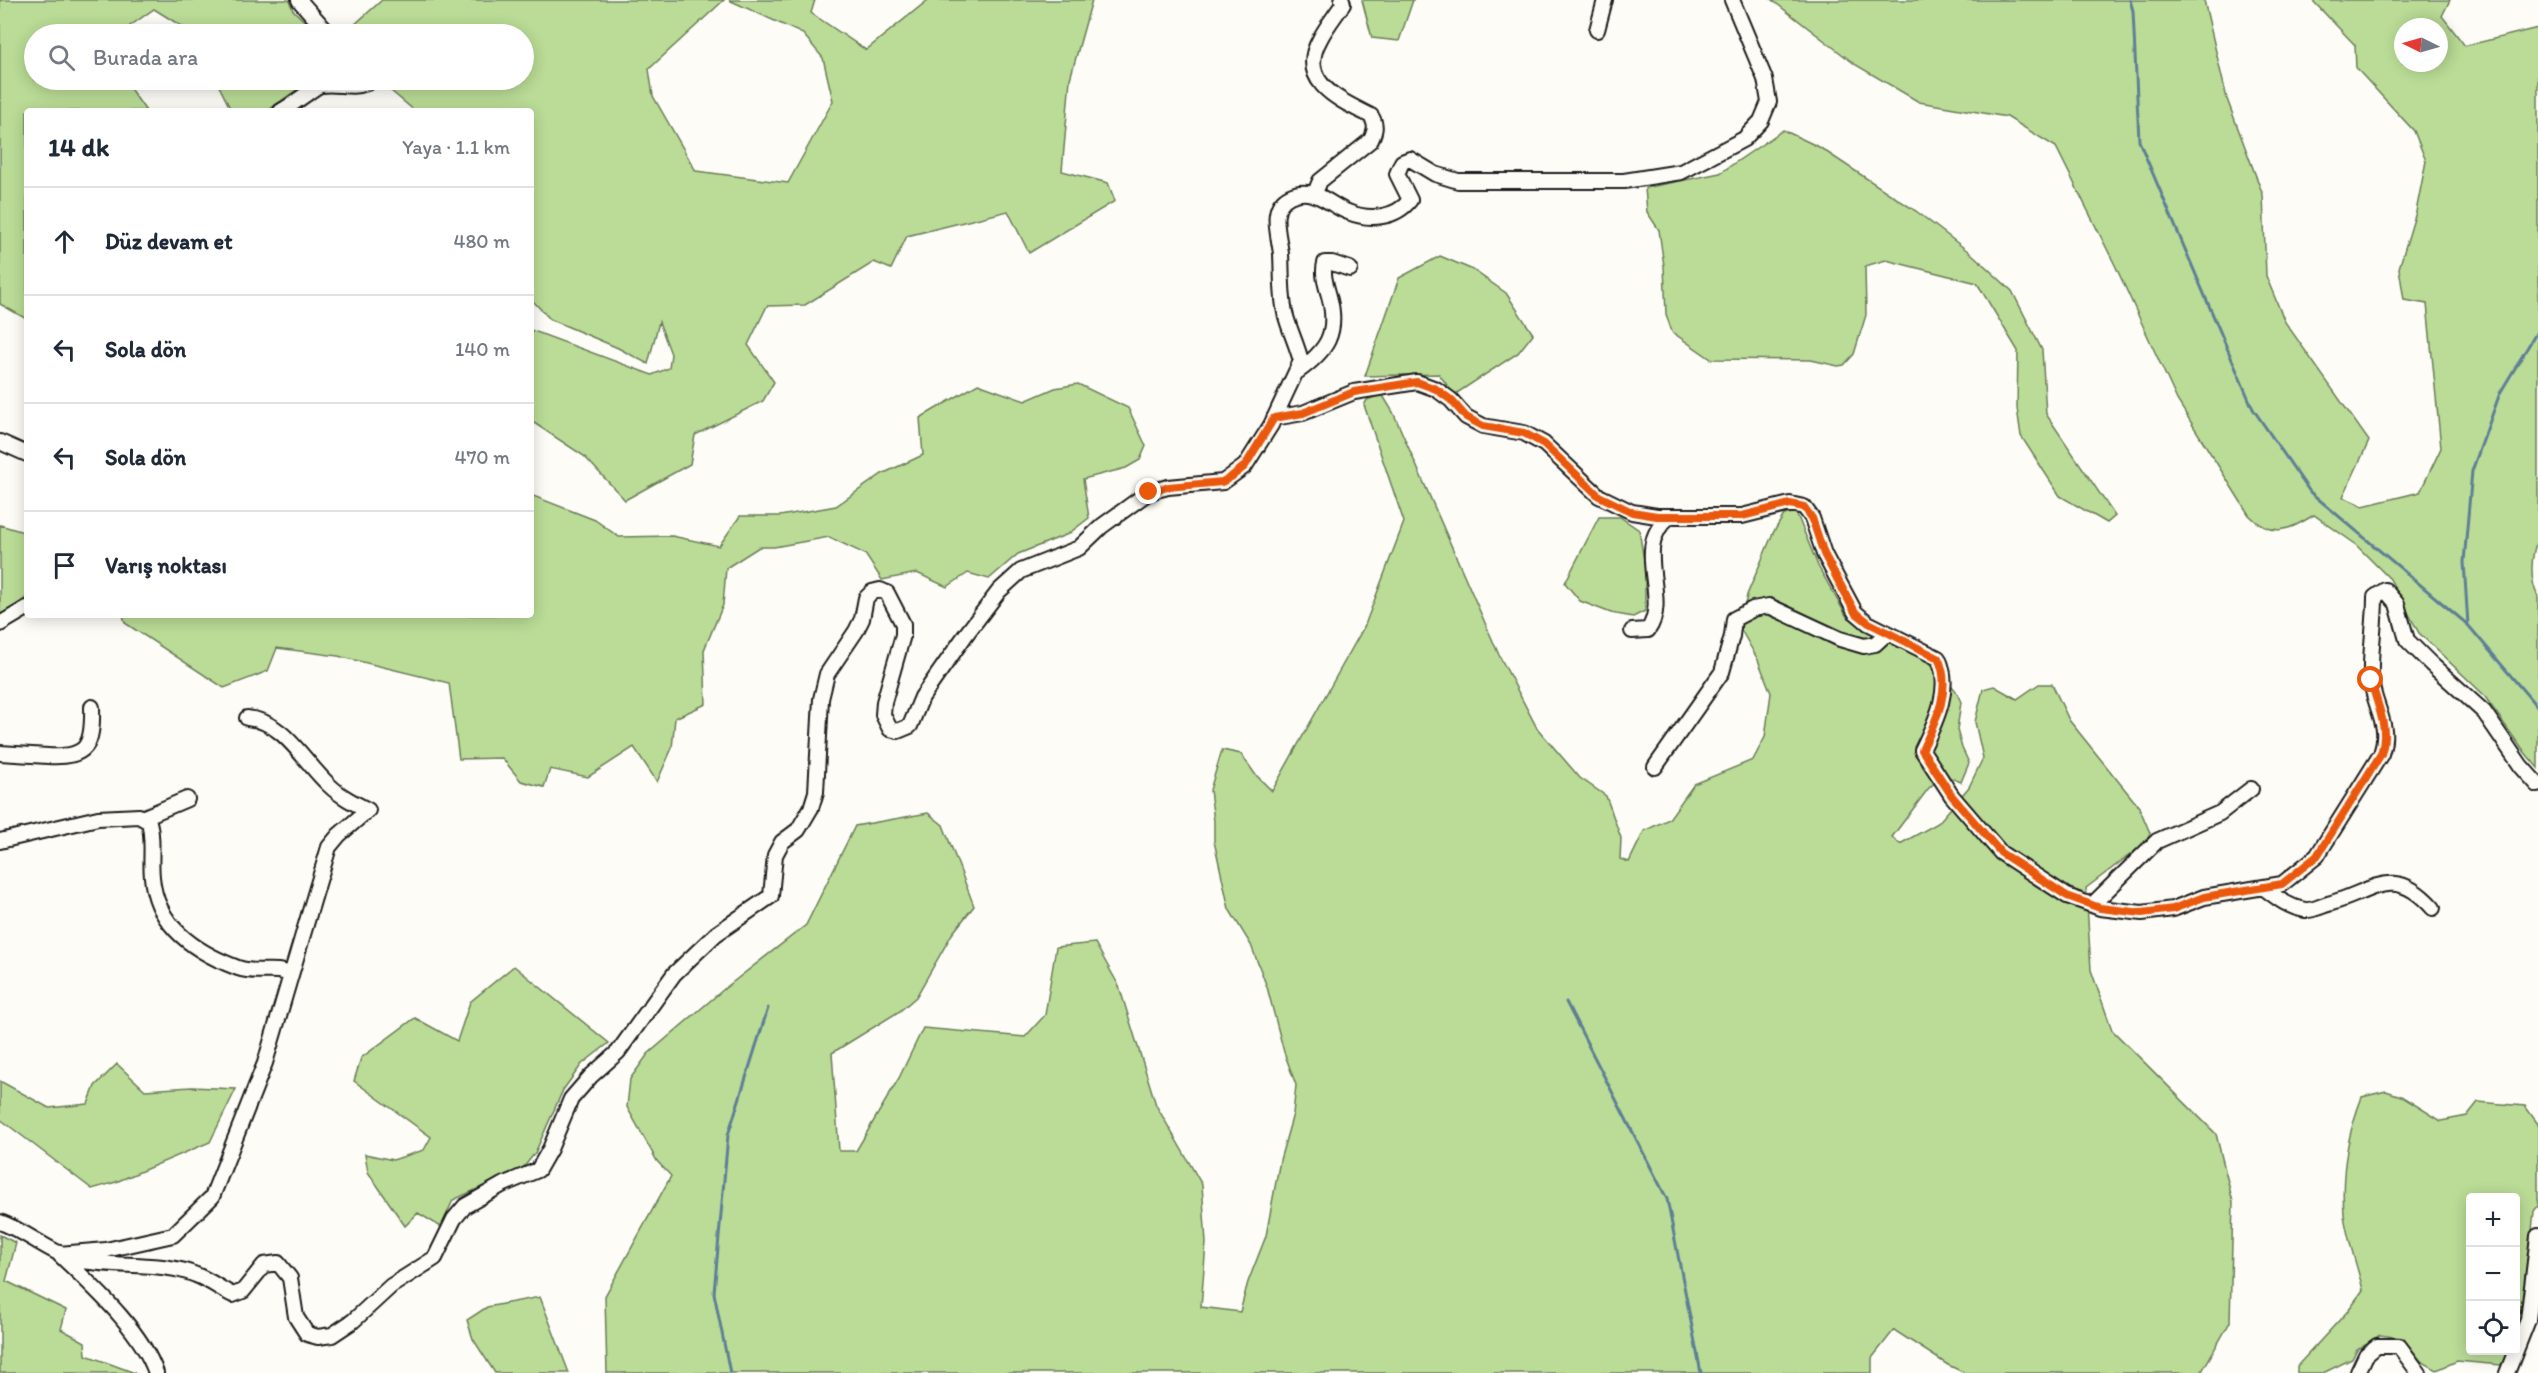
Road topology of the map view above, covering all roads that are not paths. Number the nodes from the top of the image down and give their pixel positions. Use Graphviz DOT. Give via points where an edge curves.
graph roads {
  1 [pos="299,0"];
  2 [pos="1342,0"];
  3 [pos="1605,0"];
  4 [pos="1732,0"];
  5 [pos="320,24"];
  6 [pos="1597,30"];
  7 [pos="312,90"];
  8 [pos="287,108"];
  9 [pos="1314,195"];
  10 [pos="1350,269"];
  11 [pos="1297,372"];
  12 [pos="1274,418"];
  13 [pos="0,442"];
  14 [pos="24,453"];
  15 [pos="1669,517"];
  16 [pos="24,610"];
  17 [pos="0,624"];
  18 [pos="1632,631"];
  19 [pos="1887,633"];
  20 [pos="92,707"];
  21 [pos="247,718"];
  22 [pos="0,753"];
  23 [pos="1655,767"];
  24 [pos="2538,785"];
  25 [pos="2251,789"];
  26 [pos="187,800"];
  27 [pos="142,818"];
  28 [pos="0,841"];
  29 [pos="2264,888"];
  30 [pos="2092,905"];
  31 [pos="2433,908"];
  32 [pos="291,975"];
  33 [pos="0,1222"];
  34 [pos="2538,1236"];
  35 [pos="59,1254"];
  36 [pos="156,1373"];
  37 [pos="2357,1373"];
  38 [pos="2370,1373"];
  39 [pos="2419,1373"];
  40 [pos="2507,1373"];
  1 -- 5 [label="street"];
  2 -- 9 [label="street" via="1319,41 1313,60 1316,79 1334,96 1371,116 1375,130 1371,140 1320,181"];
  3 -- 6 [label="street"];
  4 -- 9 [label="street" via="1765,79 1769,102 1761,121 1744,139 1681,172 1624,181 1458,181 1435,174 1410,159 1402,162 1397,174 1410,200 1391,216 1349,213"];
  7 -- 8 [label="street"];
  9 -- 11 [label="street" via="1296,193 1283,200 1277,210 1285,313 1301,361"];
  10 -- 11 [label="street" via="1325,263 1333,327 1324,350"];
  11 -- 12 [label="street"];
  12 -- 15 [label="street" via="1303,413 1354,392 1417,382 1436,389 1466,417 1483,426 1524,433 1544,444 1599,496 1632,512"];
  12 -- 35 [label="street" via="1245,466 1234,475 1222,482 1149,492 1079,548 1021,571 999,591 967,633 922,697 910,726 898,731 891,729 883,715 903,624 887,594 880,590 872,592 866,598 856,631 827,674 821,699 816,792 798,830 782,842 775,855 771,896 716,934 674,974 618,1052 571,1099 538,1170 465,1206 454,1219 435,1258 391,1286 353,1321 332,1335 308,1334 296,1317 290,1278 278,1263 264,1265 243,1291 233,1295 196,1275 177,1270 80,1260"];
  13 -- 14 [label="street"];
  15 -- 18 [label="street" via="1660,524 1653,540 1653,623 1648,630"];
  15 -- 19 [label="street" via="1742,516 1790,504 1804,507 1855,612"];
  16 -- 17 [label="street"];
  19 -- 23 [label="street" via="1875,644 1864,646 1769,606 1734,619 1722,672"];
  19 -- 30 [label="street" via="1938,658 1944,669 1937,721 1922,750 1952,796 2001,853 2067,896"];
  20 -- 22 [label="street" via="92,729 79,754 68,757"];
  21 -- 32 [label="street" via="267,723 284,734 328,784 368,810 329,847"];
  24 -- 29 [label="street" via="2484,712 2407,640 2397,604 2385,590 2375,597 2371,680 2386,733 2381,754 2317,856 2282,884"];
  25 -- 30 [label="street" via="2220,813 2157,841"];
  26 -- 27 [label="street"];
  27 -- 28 [label="street" via="98,818"];
  27 -- 32 [label="street" via="149,822 153,836 152,877 157,900 174,930 209,957 250,972 283,971"];
  29 -- 30 [label="street" via="2204,897 2173,909 2142,913"];
  29 -- 31 [label="street" via="2282,903 2308,910 2366,889 2390,884 2411,886"];
  32 -- 35 [label="street" via="265,1063 212,1197 173,1235 106,1250"];
  33 -- 35 [label="street"];
  34 -- 40 [label="street" via="2528,1320"];
  35 -- 36 [label="street" via="135,1336 152,1359"];
  37 -- 38 [label="street"];
  37 -- 39 [label="street" via="2366,1355 2378,1346 2399,1346"];
}
